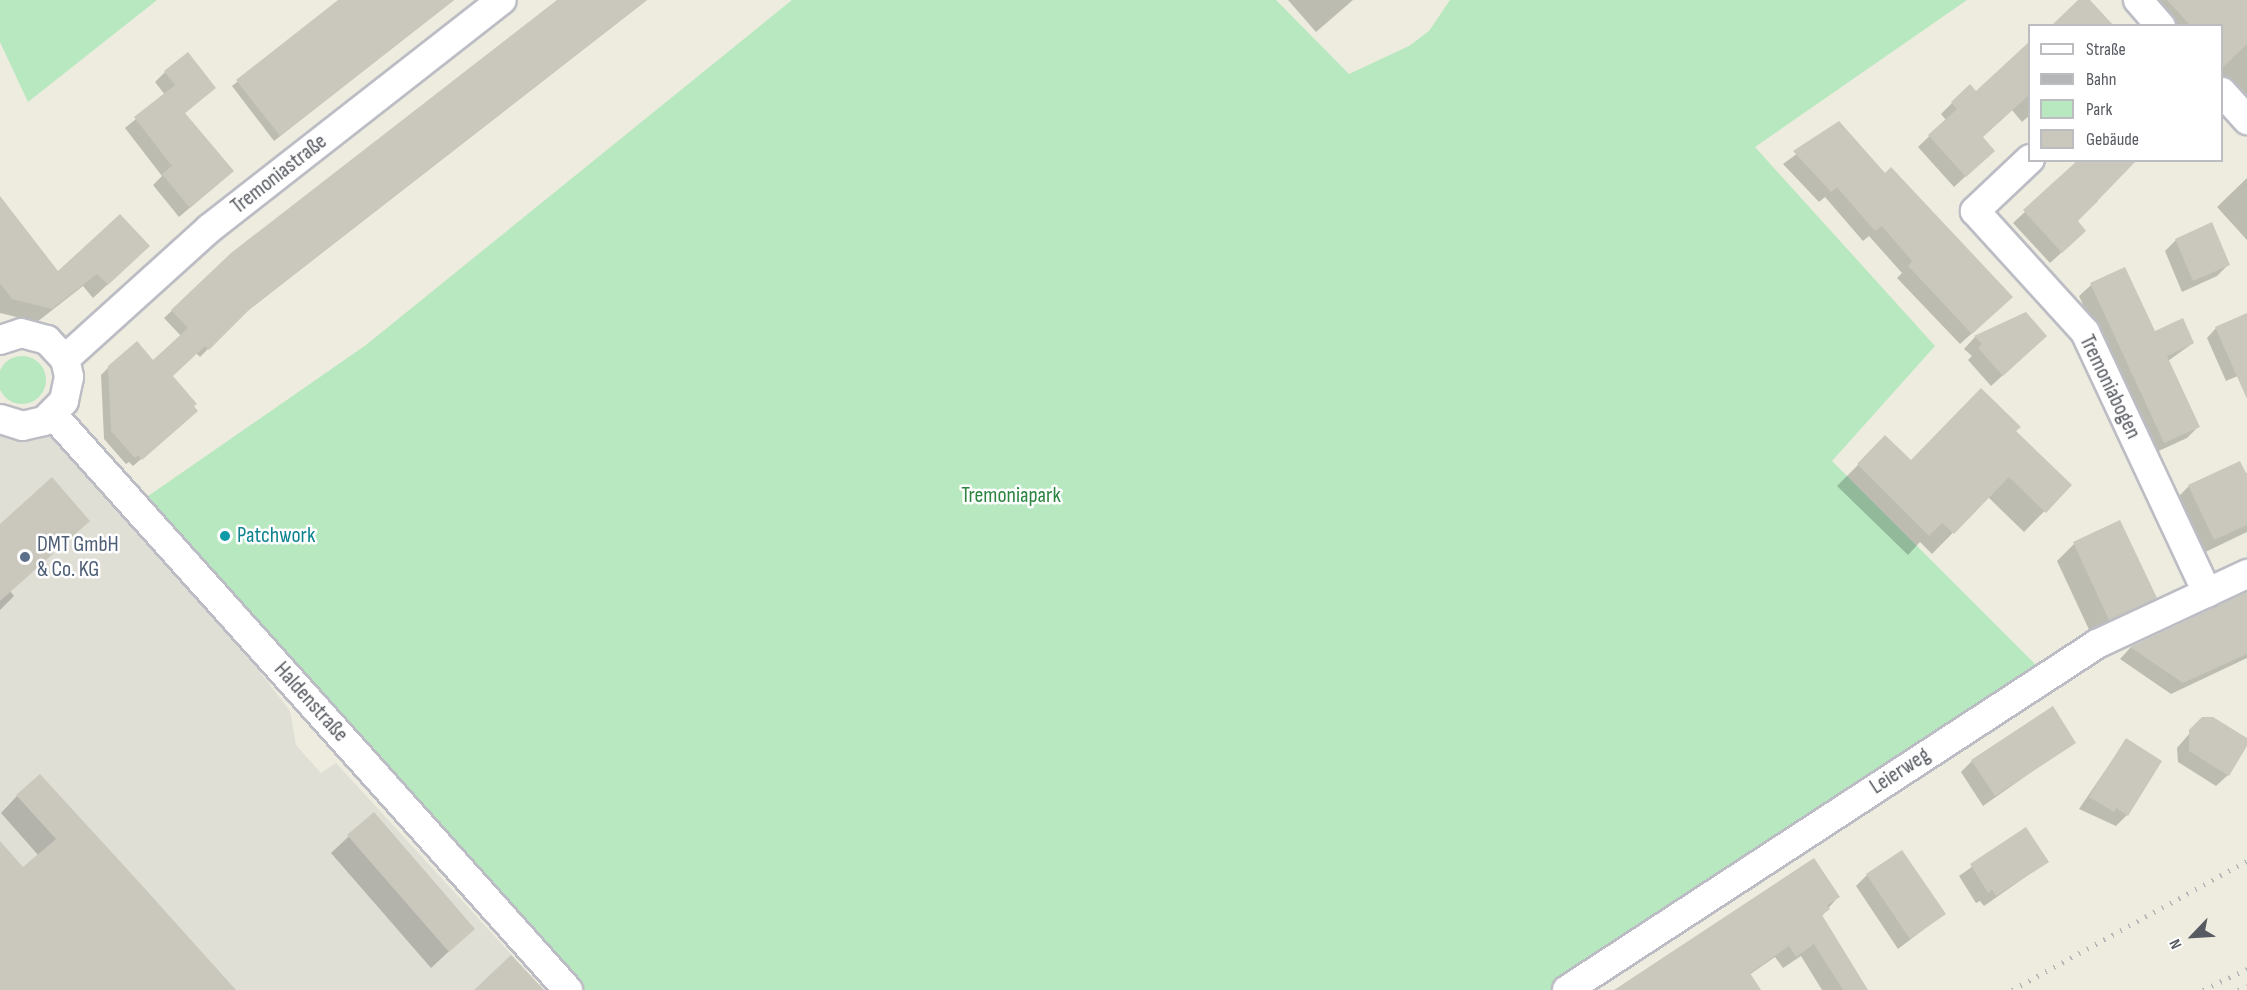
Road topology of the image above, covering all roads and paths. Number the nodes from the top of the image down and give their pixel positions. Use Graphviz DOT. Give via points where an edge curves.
graph roads {
  1 [pos="502,0"];
  2 [pos="2138,0"];
  3 [pos="2159,24"];
  4 [pos="2223,93"];
  5 [pos="2247,120"];
  6 [pos="2028,161"];
  7 [pos="0,340"];
  8 [pos="65,359"];
  9 [pos="53,415"];
  10 [pos="0,419"];
  11 [pos="2247,574"];
  12 [pos="2206,593"];
  13 [pos="568,990"];
  14 [pos="1567,990"];
  1 -- 8 [label="street, Tremoniastraße" via="210,228"];
  2 -- 3 [label="street"];
  4 -- 5 [label="street"];
  6 -- 12 [label="street, Tremoniabogen" via="1975,211 2085,332"];
  7 -- 8 [label="street" via="21,333 39,336 55,346"];
  8 -- 9 [label="street" via="68,390"];
  9 -- 10 [label="street" via="24,426"];
  9 -- 13 [label="street, Haldenstraße"];
  11 -- 12 [label="street, Leierweg"];
  12 -- 14 [label="street, Leierweg" via="2097,644"];
}
